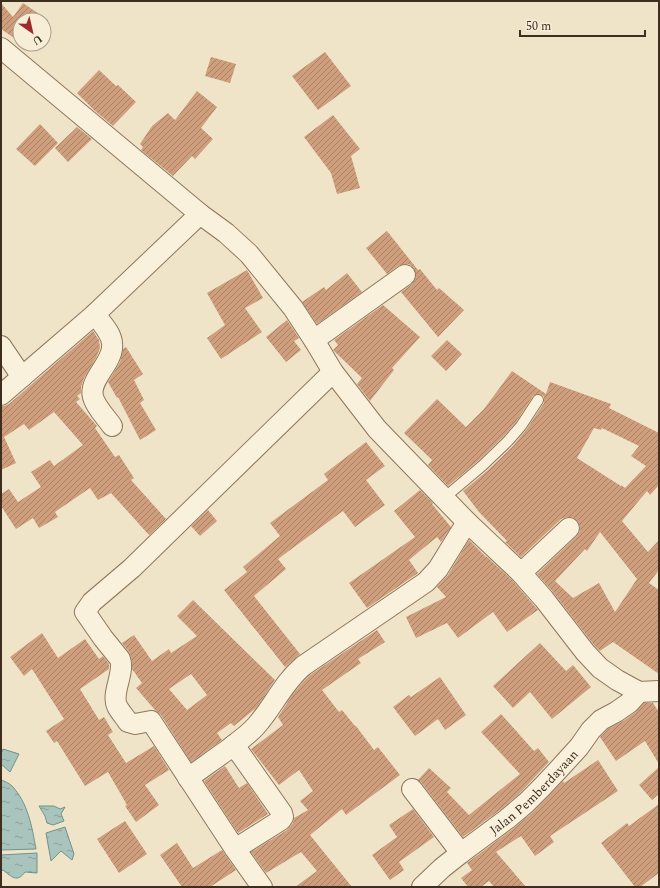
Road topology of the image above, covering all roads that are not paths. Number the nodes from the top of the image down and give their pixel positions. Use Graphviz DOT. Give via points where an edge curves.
graph roads {
  1 [pos="1,48"];
  2 [pos="200,214"];
  3 [pos="405,275"];
  4 [pos="95,314"];
  5 [pos="314,340"];
  6 [pos="1,346"];
  7 [pos="333,372"];
  8 [pos="22,377"];
  9 [pos="1,395"];
  10 [pos="538,400"];
  11 [pos="112,426"];
  12 [pos="444,498"];
  13 [pos="468,522"];
  14 [pos="569,528"];
  15 [pos="521,573"];
  16 [pos="659,691"];
  17 [pos="639,692"];
  18 [pos="234,745"];
  19 [pos="188,778"];
  20 [pos="412,789"];
  21 [pos="235,849"];
  22 [pos="461,853"];
  23 [pos="262,887"];
  24 [pos="422,887"];
  1 -- 2 [label="street"];
  2 -- 4 [label="street"];
  2 -- 5 [label="street" via="249,254 293,308"];
  3 -- 5 [label="street"];
  4 -- 8 [label="street"];
  4 -- 11 [label="street" via="110,335 112,344 111,353 93,388 93,396"];
  5 -- 7 [label="street"];
  6 -- 8 [label="street"];
  7 -- 12 [label="street" via="377,429"];
  7 -- 19 [label="street" via="132,568 92,602 85,612 120,658 117,706 128,722 135,724 152,720"];
  8 -- 9 [label="street"];
  10 -- 12 [label="lane" via="508,441"];
  12 -- 13 [label="street"];
  13 -- 15 [label="street"];
  13 -- 18 [label="street" via="438,569 426,582 299,670 287,682 256,726"];
  14 -- 15 [label="street"];
  15 -- 17 [label="street" via="600,668"];
  16 -- 17 [label="street"];
  17 -- 22 [label="street, Jalan Pemberdayaan" via="629,703 601,720 526,803"];
  18 -- 19 [label="street"];
  18 -- 21 [label="street" via="283,817"];
  19 -- 21 [label="street"];
  20 -- 22 [label="street"];
  21 -- 23 [label="street"];
  22 -- 24 [label="street, Jalan Pemberdayaan"];
}
